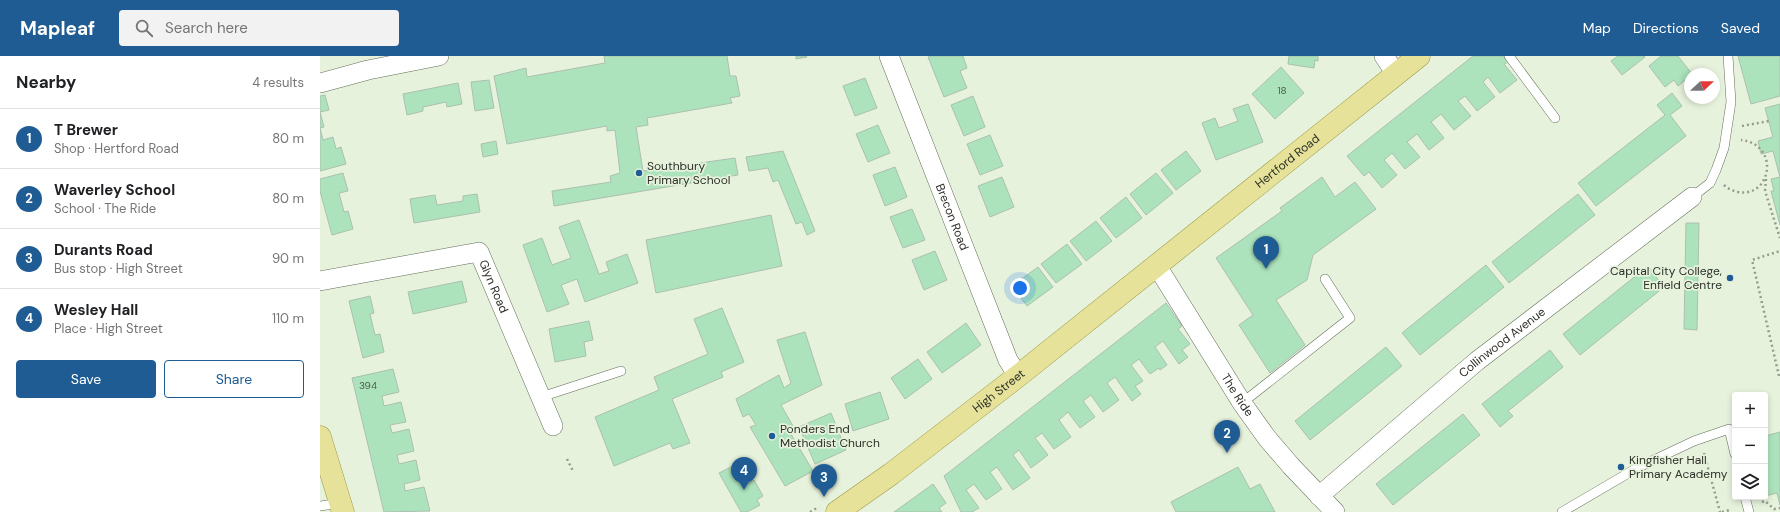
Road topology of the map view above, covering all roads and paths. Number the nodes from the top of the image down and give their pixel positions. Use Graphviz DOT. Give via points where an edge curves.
graph roads {
  1 [pos="439,56"];
  2 [pos="1384,56"];
  3 [pos="1419,56"];
  4 [pos="1509,56"];
  5 [pos="1728,56"];
  6 [pos="892,57"];
  7 [pos="1396,74"];
  8 [pos="320,83"];
  9 [pos="1555,118"];
  10 [pos="1769,121"];
  11 [pos="1728,128"];
  12 [pos="1724,148"];
  13 [pos="1716,170"];
  14 [pos="1766,178"];
  15 [pos="1692,197"];
  16 [pos="1780,238"];
  17 [pos="1780,251"];
  18 [pos="1157,266"];
  19 [pos="1325,279"];
  20 [pos="320,281"];
  21 [pos="621,371"];
  22 [pos="1018,376"];
  23 [pos="1779,376"];
  24 [pos="541,397"];
  25 [pos="1242,403"];
  26 [pos="553,426"];
  27 [pos="320,436"];
  28 [pos="1700,439"];
  29 [pos="1732,442"];
  30 [pos="567,459"];
  31 [pos="572,471"];
  32 [pos="1319,496"];
  33 [pos="1746,500"];
  34 [pos="1758,502"];
  35 [pos="335,507"];
  36 [pos="1780,508"];
  37 [pos="1730,510"];
  38 [pos="837,512"];
  39 [pos="1335,512"];
  40 [pos="1562,512"];
  41 [pos="1721,512"];
  42 [pos="1749,512"];
  1 -- 8 [label="street" via="368,70"];
  2 -- 7 [label="street"];
  3 -- 7 [label="main road, Hertford Road"];
  4 -- 9 [label="lane"];
  5 -- 11 [label="lane" via="1731,102"];
  6 -- 22 [label="street, Brecon Road" via="1008,360"];
  7 -- 18 [label="main road, Hertford Road"];
  10 -- 11 [label="path"];
  11 -- 12 [label="lane"];
  12 -- 13 [label="lane"];
  12 -- 14 [label="path" via="1732,142 1741,140 1751,142 1760,148 1768,163"];
  13 -- 14 [label="path" via="1719,180 1726,188 1741,193 1750,192"];
  13 -- 15 [label="lane" via="1710,183"];
  14 -- 16 [label="path" via="1765,191"];
  15 -- 32 [label="street, Collinwood Avenue" via="1477,361"];
  17 -- 23 [label="path" via="1752,260"];
  18 -- 22 [label="main road, High Street"];
  18 -- 25 [label="street, The Ride"];
  19 -- 25 [label="lane" via="1350,318"];
  20 -- 24 [label="street, Glyn Road" via="479,252"];
  21 -- 24 [label="lane"];
  22 -- 38 [label="main road, High Street" via="891,474"];
  24 -- 26 [label="street, Glyn Road"];
  25 -- 32 [label="street, The Ride" via="1267,438"];
  27 -- 35 [label="main road"];
  28 -- 29 [label="lane" via="1729,429"];
  28 -- 40 [label="lane" via="1637,468"];
  28 -- 41 [label="path"];
  30 -- 31 [label="path"];
  32 -- 39 [label="street, The Ride"];
  33 -- 42 [label="lane"];
  34 -- 36 [label="path" via="1765,501 1774,509"];
  37 -- 41 [label="path"];
}
